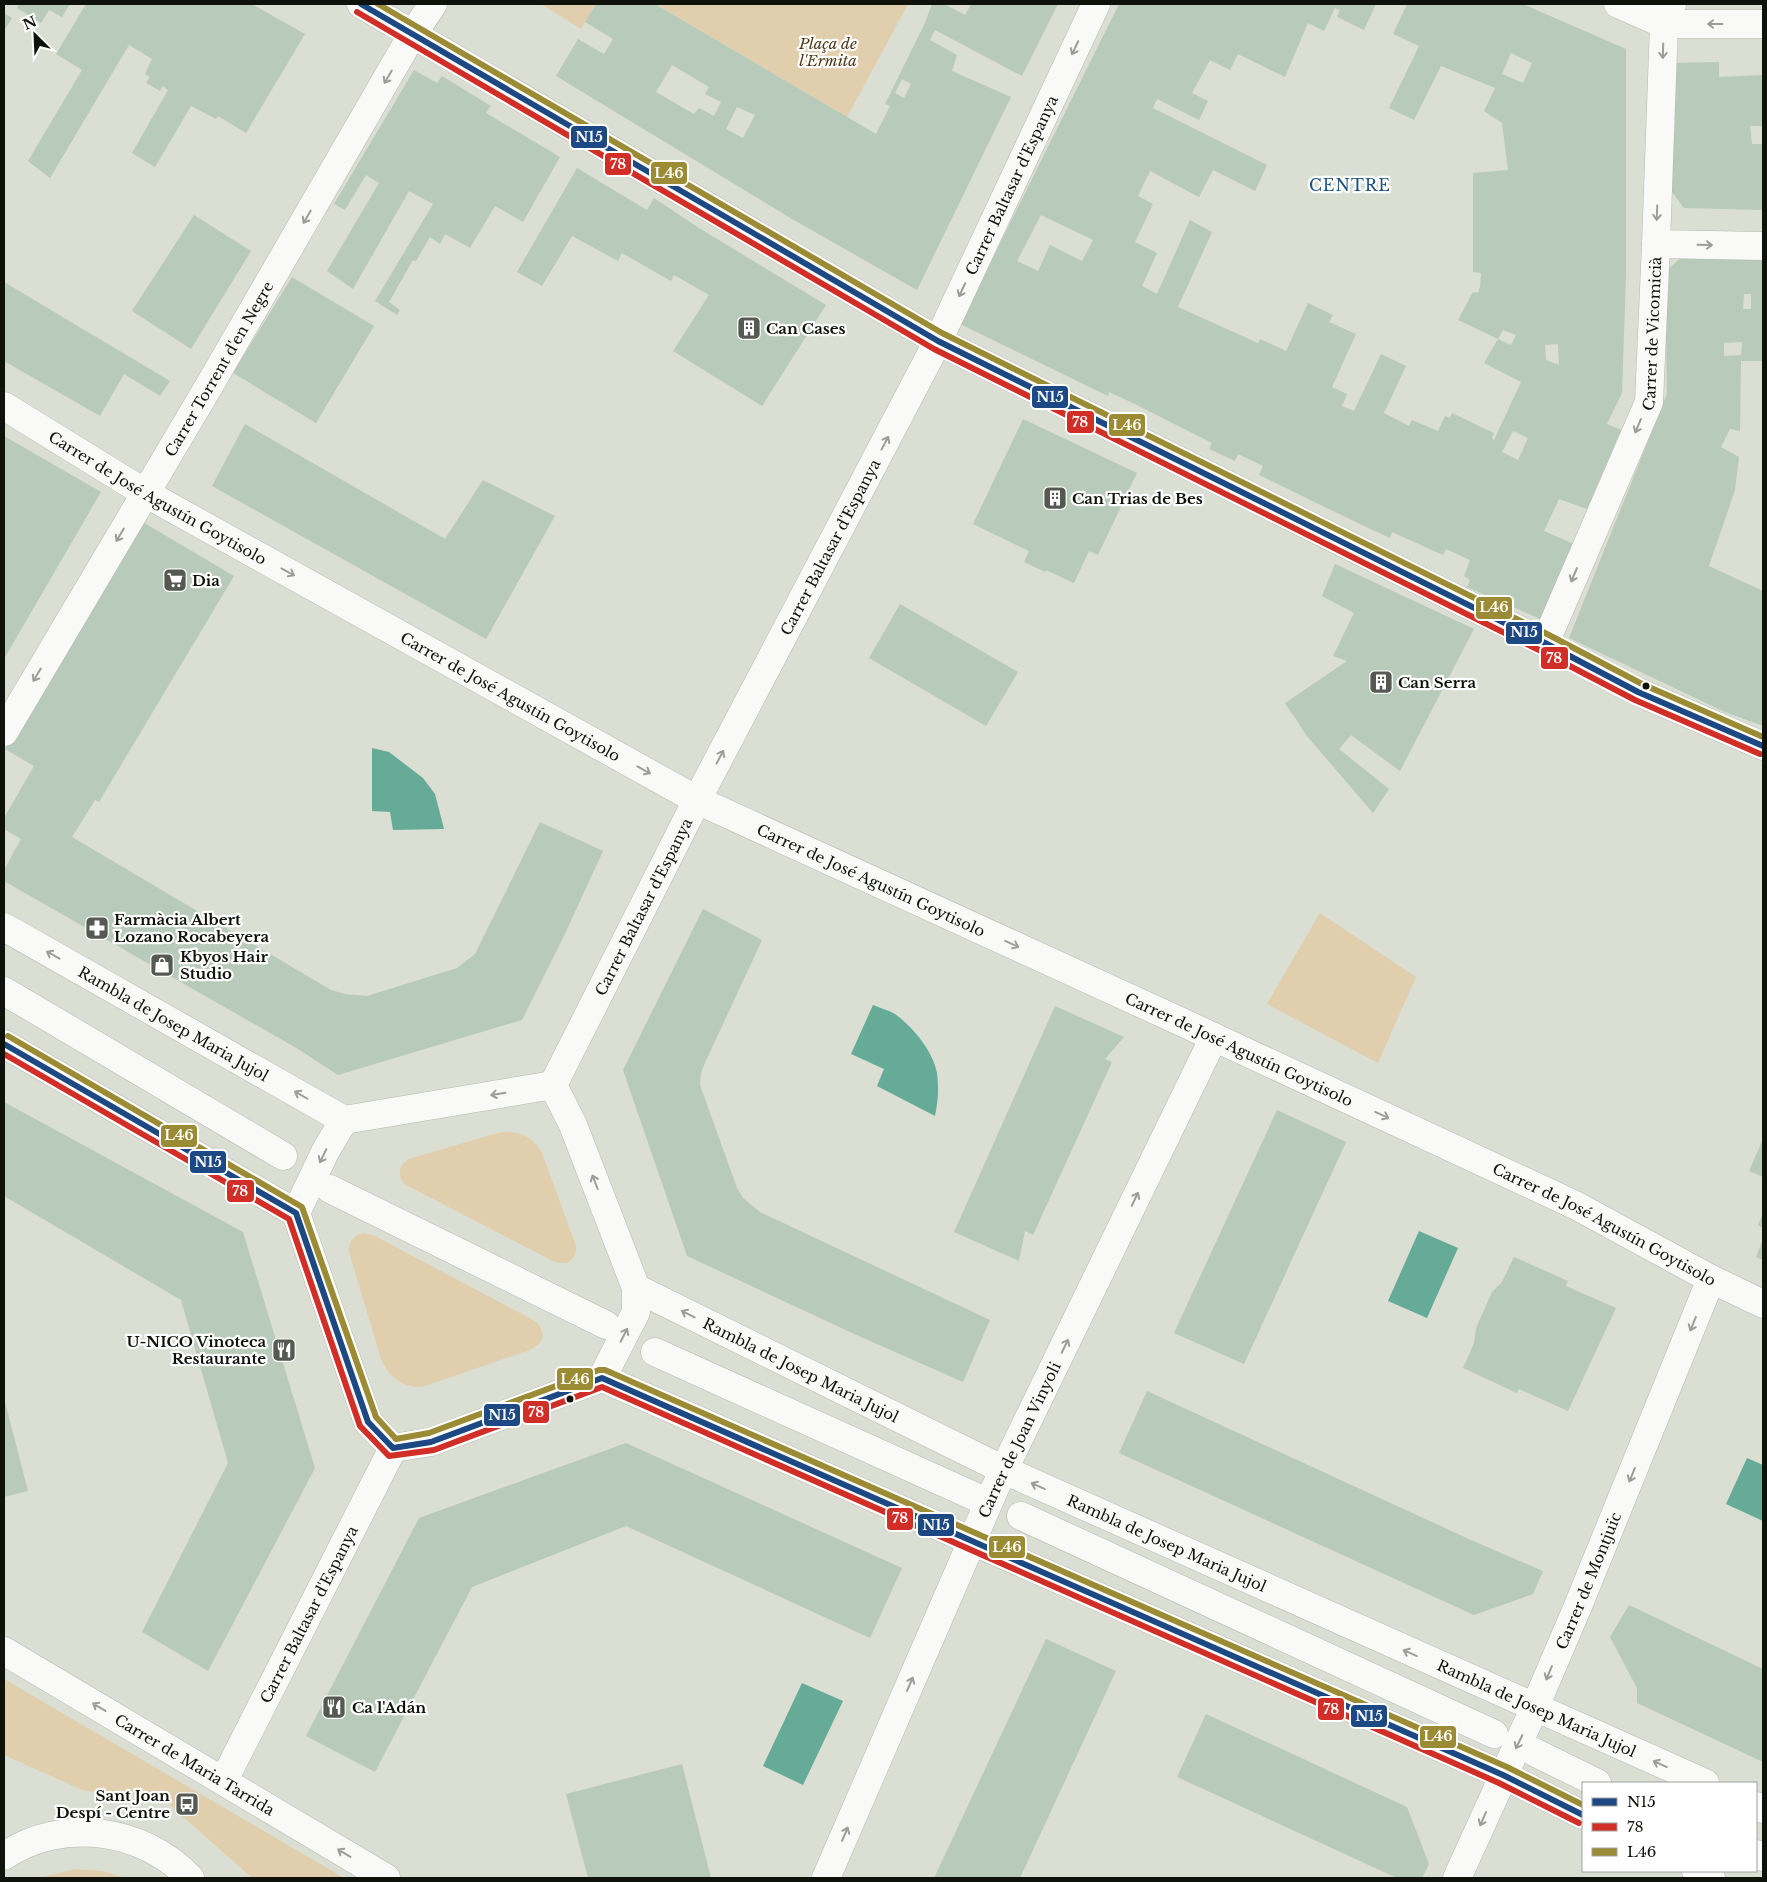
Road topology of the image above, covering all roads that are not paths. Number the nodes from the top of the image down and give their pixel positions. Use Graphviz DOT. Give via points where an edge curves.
graph roads {
  1 [pos="361,4"];
  2 [pos="433,4"];
  3 [pos="1096,4"];
  4 [pos="1618,4"];
  5 [pos="1668,14"];
  6 [pos="1763,24"];
  7 [pos="412,35"];
  8 [pos="1656,244"];
  9 [pos="1763,246"];
  10 [pos="938,341"];
  11 [pos="4,406"];
  12 [pos="145,493"];
  13 [pos="1545,643"];
  14 [pos="4,732"];
  15 [pos="1763,746"];
  16 [pos="697,800"];
  17 [pos="4,927"];
  18 [pos="4,991"];
  19 [pos="1214,1037"];
  20 [pos="4,1044"];
  21 [pos="553,1085"];
  22 [pos="344,1120"];
  23 [pos="282,1156"];
  24 [pos="330,1189"];
  25 [pos="296,1213"];
  26 [pos="1710,1279"];
  27 [pos="636,1288"];
  28 [pos="1763,1304"];
  29 [pos="606,1325"];
  30 [pos="655,1352"];
  31 [pos="602,1378"];
  32 [pos="393,1448"];
  33 [pos="1004,1470"];
  34 [pos="978,1498"];
  35 [pos="1021,1516"];
  36 [pos="973,1540"];
  37 [pos="4,1651"];
  38 [pos="1534,1709"];
  39 [pos="1494,1734"];
  40 [pos="1534,1752"];
  41 [pos="1503,1775"];
  42 [pos="224,1780"];
  43 [pos="1596,1782"];
  44 [pos="1703,1782"];
  45 [pos="1582,1814"];
  46 [pos="4,1838"];
  47 [pos="37,1840"];
  48 [pos="4,1856"];
  49 [pos="1698,1872"];
  50 [pos="190,1878"];
  51 [pos="386,1878"];
  52 [pos="826,1878"];
  53 [pos="1457,1878"];
  54 [pos="1711,1878"];
  1 -- 7 [label="street"];
  2 -- 7 [label="street, Carrer Torrent d'en Negre"];
  3 -- 10 [label="street, Carrer Baltasar d'Espanya, one-way"];
  4 -- 5 [label="street"];
  6 -- 5 [label="street, one-way"];
  5 -- 8 [label="street, Carrer de Vicomicià, one-way"];
  7 -- 10 [label="street"];
  7 -- 12 [label="street, Carrer Torrent d'en Negre, one-way"];
  8 -- 9 [label="street, one-way"];
  8 -- 13 [label="street, Carrer de Vicomicià, one-way" via="1649,402"];
  10 -- 13 [label="street"];
  16 -- 10 [label="street, Carrer Baltasar d'Espanya, one-way"];
  11 -- 12 [label="street, Carrer de José Agustín Goytisolo"];
  12 -- 14 [label="street, Carrer Torrent d'en Negre, one-way"];
  12 -- 16 [label="street, Carrer de José Agustín Goytisolo, one-way"];
  13 -- 15 [label="street" via="1638,692"];
  16 -- 19 [label="street, Carrer de José Agustín Goytisolo, one-way"];
  16 -- 21 [label="street, Carrer Baltasar d'Espanya"];
  22 -- 17 [label="street, Rambla de Josep Maria Jujol, one-way"];
  18 -- 23 [label="street"];
  19 -- 26 [label="street, Carrer de José Agustín Goytisolo, one-way" via="1575,1205"];
  33 -- 19 [label="street, Carrer de Joan Vinyoli, one-way"];
  20 -- 25 [label="street"];
  21 -- 22 [label="street, one-way"];
  27 -- 21 [label="street, one-way" via="573,1125"];
  22 -- 25 [label="street, one-way"];
  24 -- 29 [label="street"];
  25 -- 32 [label="street" via="368,1422"];
  26 -- 28 [label="street, Carrer de José Agustín Goytisolo"];
  26 -- 38 [label="street, Carrer de Montjuïc, one-way"];
  31 -- 27 [label="street, one-way" via="636,1312"];
  33 -- 27 [label="street, Rambla de Josep Maria Jujol, one-way"];
  30 -- 34 [label="street"];
  31 -- 32 [label="street" via="431,1442"];
  31 -- 36 [label="street"];
  32 -- 42 [label="street, Carrer Baltasar d'Espanya"];
  33 -- 36 [label="street, Carrer de Joan Vinyoli"];
  38 -- 33 [label="street, Rambla de Josep Maria Jujol, one-way"];
  35 -- 39 [label="street"];
  36 -- 41 [label="street"];
  52 -- 36 [label="street, Carrer de Joan Vinyoli, one-way"];
  42 -- 37 [label="street, Carrer de Maria Tarrida, one-way"];
  38 -- 41 [label="street, Carrer de Montjuïc, one-way"];
  44 -- 38 [label="street, Rambla de Josep Maria Jujol, one-way"];
  40 -- 43 [label="street"];
  41 -- 45 [label="street"];
  41 -- 53 [label="street, Carrer de Montjuïc, one-way"];
  51 -- 42 [label="street, Carrer de Maria Tarrida, one-way"];
  46 -- 47 [label="street"];
  47 -- 48 [label="street"];
  47 -- 50 [label="street" via="81,1833 125,1839 156,1851"];
  49 -- 54 [label="street"];
}
